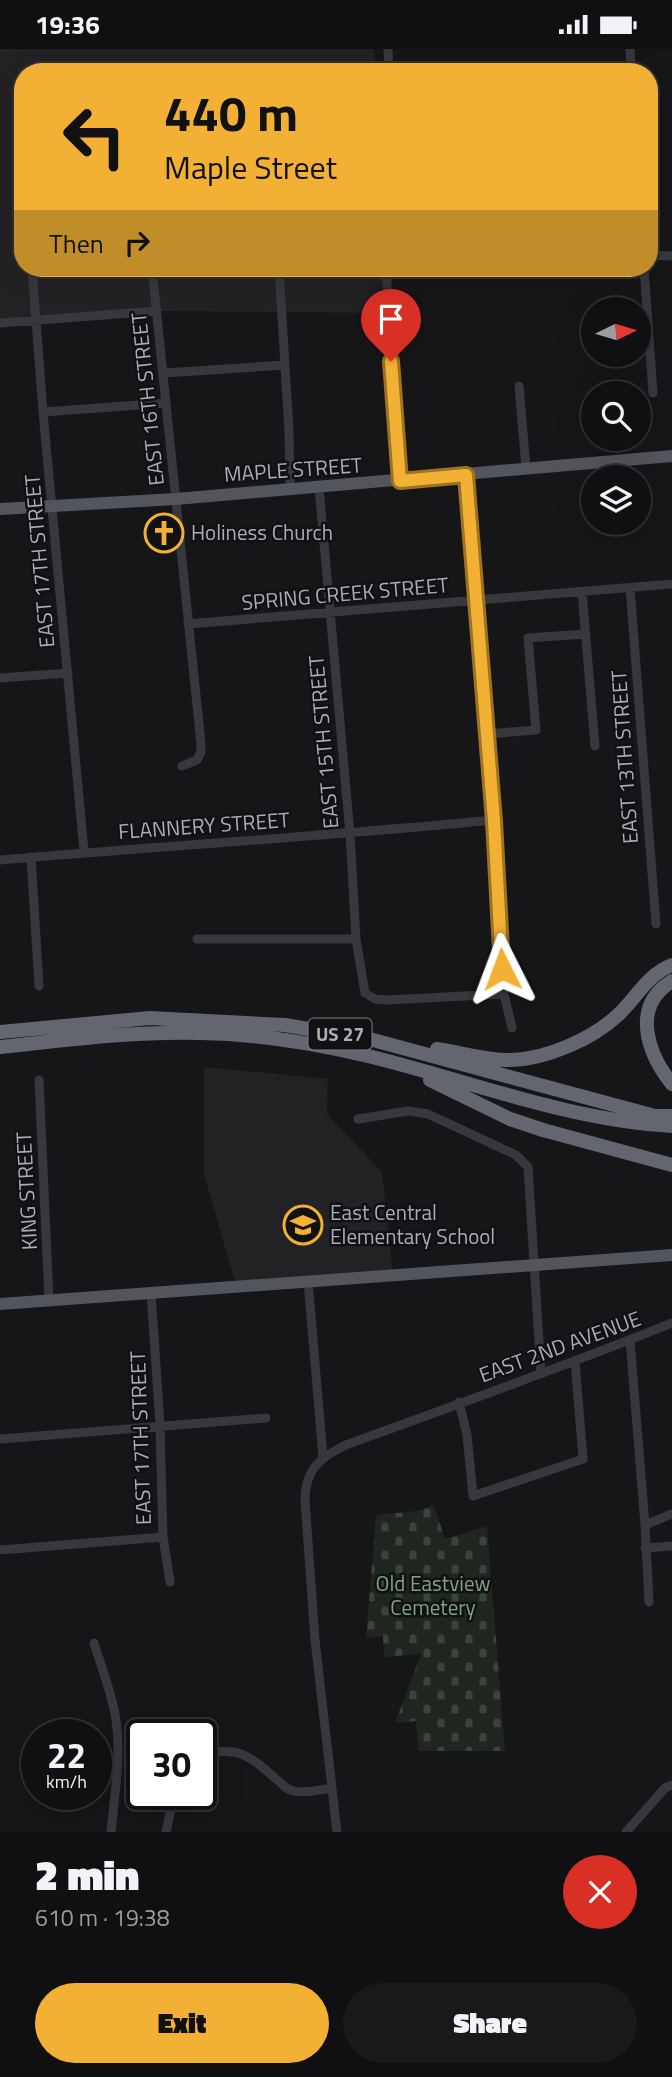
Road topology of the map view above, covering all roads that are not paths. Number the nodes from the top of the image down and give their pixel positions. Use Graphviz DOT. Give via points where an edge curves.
graph roads {
  1 [pos="33,277"];
  2 [pos="153,277"];
  3 [pos="280,277"];
  4 [pos="387,277"];
  5 [pos="645,277"];
  6 [pos="157,311"];
  7 [pos="36,322"];
  8 [pos="0,323"];
  9 [pos="285,365"];
  10 [pos="164,373"];
  11 [pos="519,386"];
  12 [pos="653,393"];
  13 [pos="166,403"];
  14 [pos="43,412"];
  15 [pos="672,456"];
  16 [pos="526,468"];
  17 [pos="466,475"];
  18 [pos="400,481"];
  19 [pos="319,487"];
  20 [pos="290,489"];
  21 [pos="176,499"];
  22 [pos="52,505"];
  23 [pos="0,509"];
  24 [pos="672,584"];
  25 [pos="630,588"];
  26 [pos="582,592"];
  27 [pos="476,601"];
  28 [pos="331,612"];
  29 [pos="188,624"];
  30 [pos="586,634"];
  31 [pos="68,673"];
  32 [pos="0,678"];
  33 [pos="487,734"];
  34 [pos="595,746"];
  35 [pos="182,766"];
  36 [pos="494,821"];
  37 [pos="350,834"];
  38 [pos="84,852"];
  39 [pos="31,857"];
  40 [pos="0,860"];
  41 [pos="656,924"];
  42 [pos="197,939"];
  43 [pos="356,939"];
  44 [pos="672,965"];
  45 [pos="672,981"];
  46 [pos="39,986"];
  47 [pos="504,994"];
  48 [pos="512,1028"];
  49 [pos="0,1032"];
  50 [pos="373,1040"];
  51 [pos="0,1047"];
  52 [pos="404,1067"];
  53 [pos="39,1080"];
  54 [pos="672,1084"];
  55 [pos="672,1116"];
  56 [pos="358,1119"];
  57 [pos="672,1126"];
  58 [pos="672,1165"];
  59 [pos="672,1255"];
  60 [pos="534,1265"];
  61 [pos="308,1281"];
  62 [pos="151,1292"];
  63 [pos="49,1300"];
  64 [pos="0,1304"];
  65 [pos="672,1323"];
  66 [pos="630,1340"];
  67 [pos="575,1361"];
  68 [pos="541,1374"];
  69 [pos="459,1402"];
  70 [pos="266,1418"];
  71 [pos="160,1425"];
  72 [pos="0,1439"];
  73 [pos="323,1457"];
  74 [pos="672,1514"];
  75 [pos="645,1525"];
  76 [pos="163,1537"];
  77 [pos="672,1546"];
  78 [pos="645,1548"];
  79 [pos="0,1550"];
  80 [pos="170,1582"];
  81 [pos="649,1602"];
  82 [pos="94,1643"];
  83 [pos="217,1753"];
  84 [pos="672,1786"];
  85 [pos="332,1788"];
  86 [pos="171,1810"];
  87 [pos="111,1832"];
  88 [pos="166,1832"];
  89 [pos="337,1832"];
  90 [pos="626,1832"];
  1 -- 7 [label="street, EAST 17TH STREET"];
  2 -- 6 [label="street, EAST 16TH STREET"];
  3 -- 9 [label="street"];
  4 -- 18 [label="street"];
  5 -- 12 [label="street"];
  6 -- 7 [label="street"];
  6 -- 10 [label="street, EAST 16TH STREET"];
  7 -- 8 [label="street"];
  7 -- 14 [label="street, EAST 17TH STREET"];
  9 -- 10 [label="street"];
  9 -- 20 [label="street"];
  10 -- 13 [label="street, EAST 16TH STREET"];
  11 -- 16 [label="street"];
  13 -- 14 [label="street"];
  13 -- 21 [label="street, EAST 16TH STREET"];
  14 -- 22 [label="street, EAST 17TH STREET"];
  15 -- 16 [label="main road, MAPLE STREET"];
  16 -- 17 [label="main road, MAPLE STREET"];
  17 -- 18 [label="main road, MAPLE STREET"];
  17 -- 27 [label="street"];
  18 -- 19 [label="main road, MAPLE STREET"];
  19 -- 20 [label="main road, MAPLE STREET"];
  19 -- 28 [label="street, EAST 15TH STREET"];
  20 -- 21 [label="main road, MAPLE STREET"];
  21 -- 22 [label="main road, MAPLE STREET"];
  21 -- 29 [label="street, EAST 16TH STREET"];
  22 -- 23 [label="main road, MAPLE STREET"];
  22 -- 31 [label="street, EAST 17TH STREET"];
  24 -- 25 [label="street, SPRING CREEK STREET"];
  25 -- 26 [label="street, SPRING CREEK STREET"];
  25 -- 41 [label="street, EAST 13TH STREET"];
  26 -- 27 [label="street, SPRING CREEK STREET"];
  26 -- 30 [label="street"];
  27 -- 28 [label="street, SPRING CREEK STREET"];
  27 -- 33 [label="street"];
  28 -- 29 [label="street, SPRING CREEK STREET"];
  28 -- 37 [label="street, EAST 15TH STREET"];
  29 -- 35 [label="street, EAST 16TH STREET" via="201,752 197,760"];
  30 -- 33 [label="street" via="528,638 536,730"];
  30 -- 34 [label="street"];
  31 -- 32 [label="street"];
  31 -- 38 [label="street, EAST 17TH STREET"];
  33 -- 36 [label="street"];
  36 -- 37 [label="street, FLANNERY STREET"];
  36 -- 47 [label="street"];
  37 -- 38 [label="street, FLANNERY STREET"];
  37 -- 43 [label="street, EAST 15TH STREET"];
  38 -- 39 [label="street, FLANNERY STREET"];
  39 -- 40 [label="street, FLANNERY STREET"];
  39 -- 46 [label="street"];
  42 -- 43 [label="street"];
  43 -- 47 [label="street, EAST 15TH STREET" via="365,993 375,999"];
  44 -- 50 [label="highway" via="660,970 595,1033 548,1052 511,1060"];
  45 -- 54 [label="highway" via="652,1001 647,1035 650,1051"];
  47 -- 48 [label="street"];
  49 -- 50 [label="highway, US 27" via="192,1019 285,1025"];
  50 -- 55 [label="highway, US 27" via="655,1116"];
  51 -- 52 [label="highway, US 27" via="199,1033 294,1041"];
  52 -- 57 [label="highway, US 27" via="640,1125"];
  52 -- 58 [label="highway" via="510,1119"];
  53 -- 63 [label="street, KING STREET"];
  56 -- 60 [label="street" via="417,1111 516,1154 530,1171"];
  59 -- 60 [label="main road"];
  60 -- 61 [label="main road"];
  60 -- 68 [label="street"];
  61 -- 62 [label="main road"];
  61 -- 73 [label="street"];
  62 -- 63 [label="main road"];
  62 -- 71 [label="street, EAST 17TH STREET"];
  63 -- 64 [label="main road"];
  65 -- 66 [label="street, EAST 2ND AVENUE"];
  66 -- 67 [label="street, EAST 2ND AVENUE"];
  66 -- 75 [label="street"];
  67 -- 68 [label="street, EAST 2ND AVENUE"];
  67 -- 69 [label="street" via="583,1459 473,1496"];
  68 -- 69 [label="street, EAST 2ND AVENUE"];
  69 -- 73 [label="street, EAST 2ND AVENUE"];
  70 -- 71 [label="street"];
  71 -- 72 [label="street"];
  71 -- 76 [label="street, EAST 17TH STREET"];
  73 -- 85 [label="street" via="309,1473 305,1500"];
  74 -- 75 [label="street"];
  75 -- 78 [label="street"];
  76 -- 79 [label="street"];
  76 -- 80 [label="street, EAST 17TH STREET"];
  77 -- 78 [label="street"];
  78 -- 81 [label="street"];
  82 -- 87 [label="street" via="117,1728"];
  83 -- 85 [label="street" via="239,1752 289,1790"];
  84 -- 90 [label="street" via="665,1788"];
  85 -- 89 [label="street"];
  86 -- 88 [label="street"];
}
